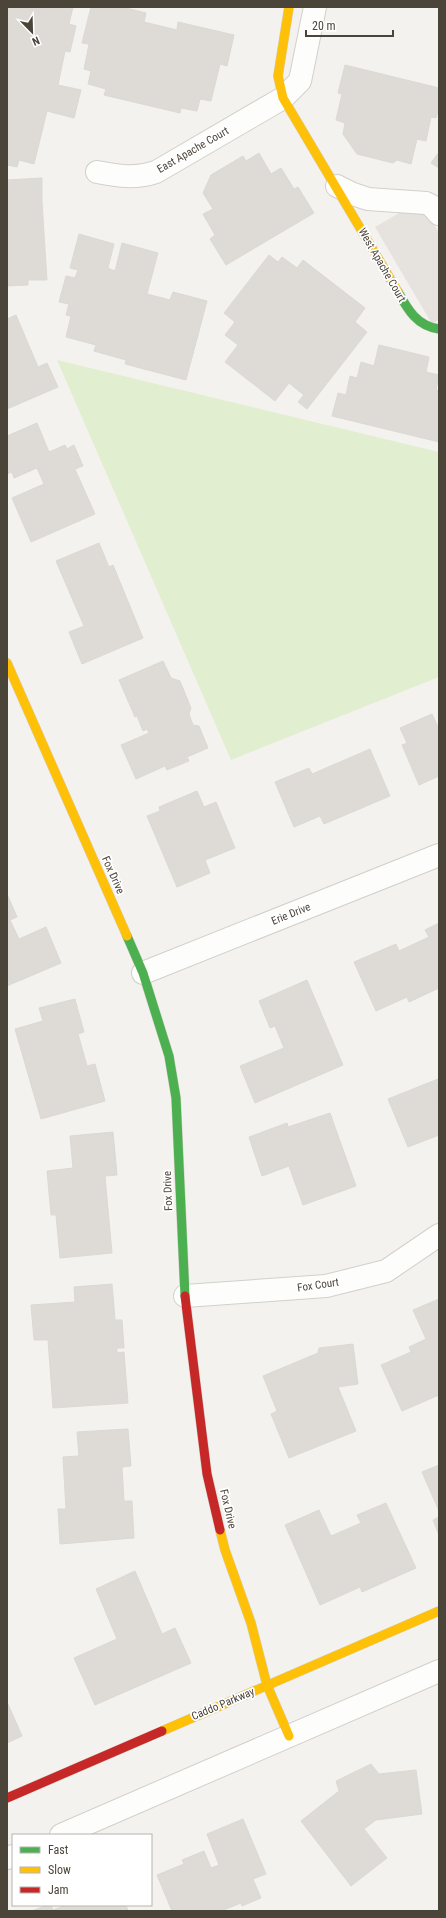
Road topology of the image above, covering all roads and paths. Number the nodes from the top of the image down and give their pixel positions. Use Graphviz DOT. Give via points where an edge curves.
graph roads {
  1 [pos="289,7"];
  2 [pos="315,7"];
  3 [pos="283,98"];
  4 [pos="97,172"];
  5 [pos="337,186"];
  6 [pos="439,214"];
  7 [pos="439,329"];
  8 [pos="7,663"];
  9 [pos="439,855"];
  10 [pos="143,973"];
  11 [pos="439,1235"];
  12 [pos="185,1296"];
  13 [pos="439,1611"];
  14 [pos="439,1671"];
  15 [pos="267,1685"];
  16 [pos="289,1736"];
  17 [pos="7,1798"];
  18 [pos="63,1834"];
  1 -- 3 [label="street, West Apache Court" via="278,76"];
  2 -- 3 [label="street, East Apache Court" via="300,80"];
  3 -- 4 [label="street, East Apache Court" via="156,172 135,177"];
  3 -- 5 [label="street, West Apache Court"];
  5 -- 6 [label="street" via="368,198 426,203"];
  5 -- 7 [label="street, West Apache Court" via="411,314 430,328"];
  8 -- 10 [label="street, Fox Drive"];
  9 -- 10 [label="street, Erie Drive"];
  10 -- 12 [label="street, Fox Drive" via="169,1056 176,1098"];
  11 -- 12 [label="street, Fox Court" via="386,1271 333,1284"];
  12 -- 15 [label="street, Fox Drive" via="207,1474 224,1550 251,1623"];
  13 -- 15 [label="street, Caddo Parkway"];
  14 -- 16 [label="street"];
  15 -- 16 [label="street, Fox Drive"];
  15 -- 17 [label="street, Caddo Parkway"];
  16 -- 18 [label="street"];
}
